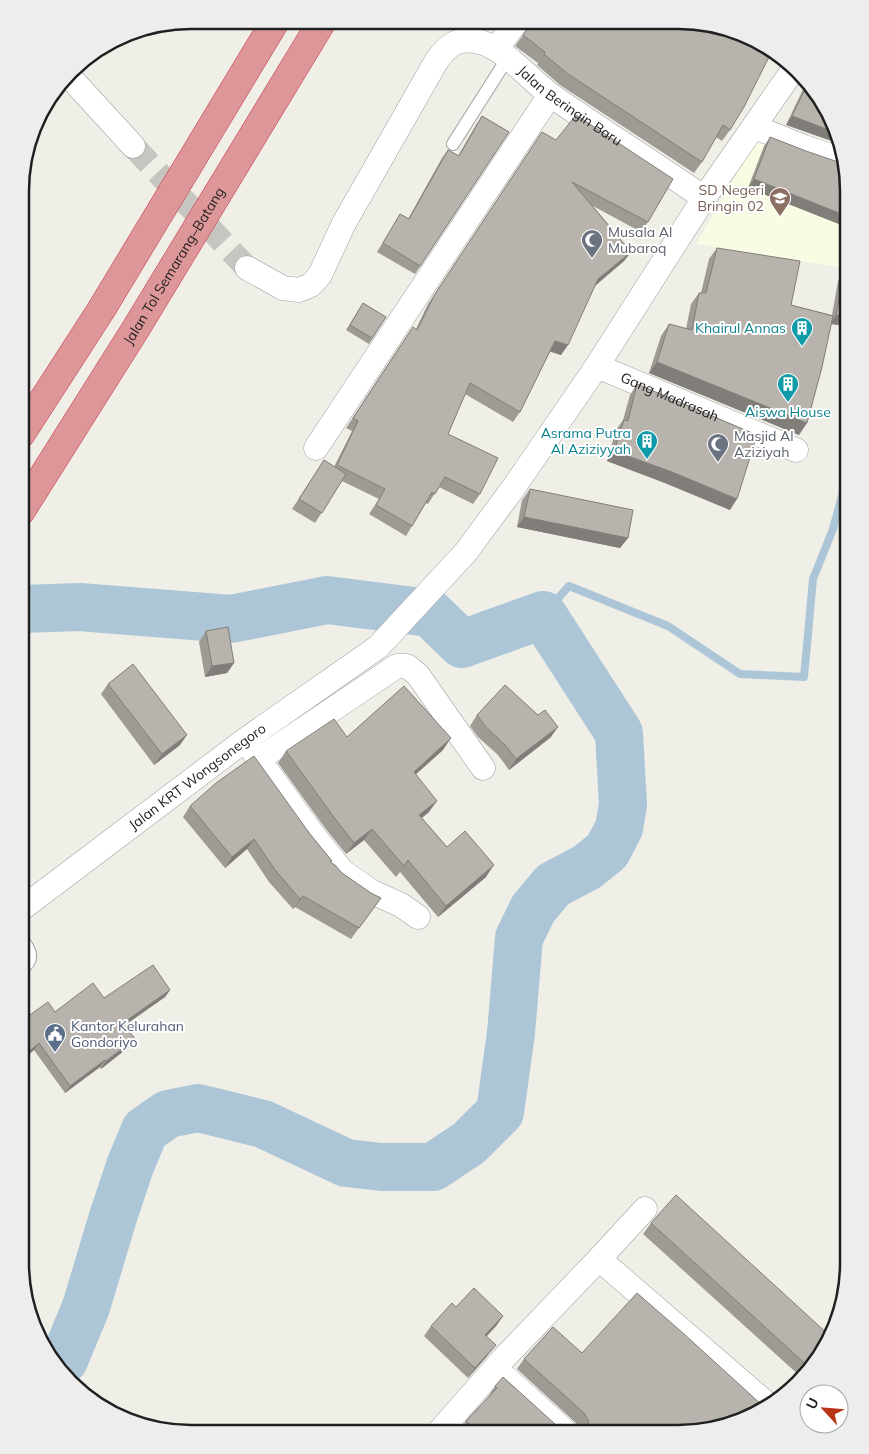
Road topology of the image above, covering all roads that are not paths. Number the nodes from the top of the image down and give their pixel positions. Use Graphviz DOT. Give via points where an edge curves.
graph roads {
  1 [pos="271,29"];
  2 [pos="318,29"];
  3 [pos="513,29"];
  4 [pos="502,54"];
  5 [pos="791,74"];
  6 [pos="73,80"];
  7 [pos="550,95"];
  8 [pos="755,126"];
  9 [pos="453,144"];
  10 [pos="133,146"];
  11 [pos="837,158"];
  12 [pos="704,198"];
  13 [pos="247,268"];
  14 [pos="597,366"];
  15 [pos="29,422"];
  16 [pos="316,448"];
  17 [pos="796,450"];
  18 [pos="29,498"];
  19 [pos="245,740"];
  20 [pos="259,760"];
  21 [pos="482,768"];
  22 [pos="29,903"];
  23 [pos="418,916"];
  24 [pos="29,949"];
  25 [pos="29,963"];
  26 [pos="646,1208"];
  27 [pos="600,1259"];
  28 [pos="496,1368"];
  29 [pos="764,1401"];
  30 [pos="445,1425"];
  31 [pos="558,1425"];
  1 -- 15 [label="highway" via="101,310"];
  2 -- 18 [label="highway, Jalan Tol Semarang–Batang" via="136,330"];
  3 -- 4 [label="street"];
  4 -- 7 [label="street, Jalan Beringin Baru"];
  4 -- 9 [label="lane"];
  4 -- 13 [label="street, Jalan Beringin Baru" via="476,41 460,40 449,46 437,60 343,225 320,275 311,285 299,290 283,288"];
  5 -- 8 [label="street"];
  6 -- 10 [label="street"];
  7 -- 12 [label="street, Jalan Beringin Baru"];
  7 -- 16 [label="street"];
  8 -- 11 [label="street"];
  8 -- 12 [label="street"];
  12 -- 14 [label="street"];
  14 -- 17 [label="street, Gang Madrasah"];
  14 -- 19 [label="street, Jalan KRT Wongsonegoro" via="466,552 378,647"];
  19 -- 20 [label="street"];
  19 -- 22 [label="street, Jalan KRT Wongsonegoro"];
  20 -- 21 [label="street" via="397,666 407,666 418,675"];
  20 -- 23 [label="street" via="343,872 372,892"];
  24 -- 25 [label="lane"];
  26 -- 27 [label="street"];
  27 -- 28 [label="street"];
  27 -- 29 [label="street"];
  28 -- 30 [label="street"];
  28 -- 31 [label="street"];
}
